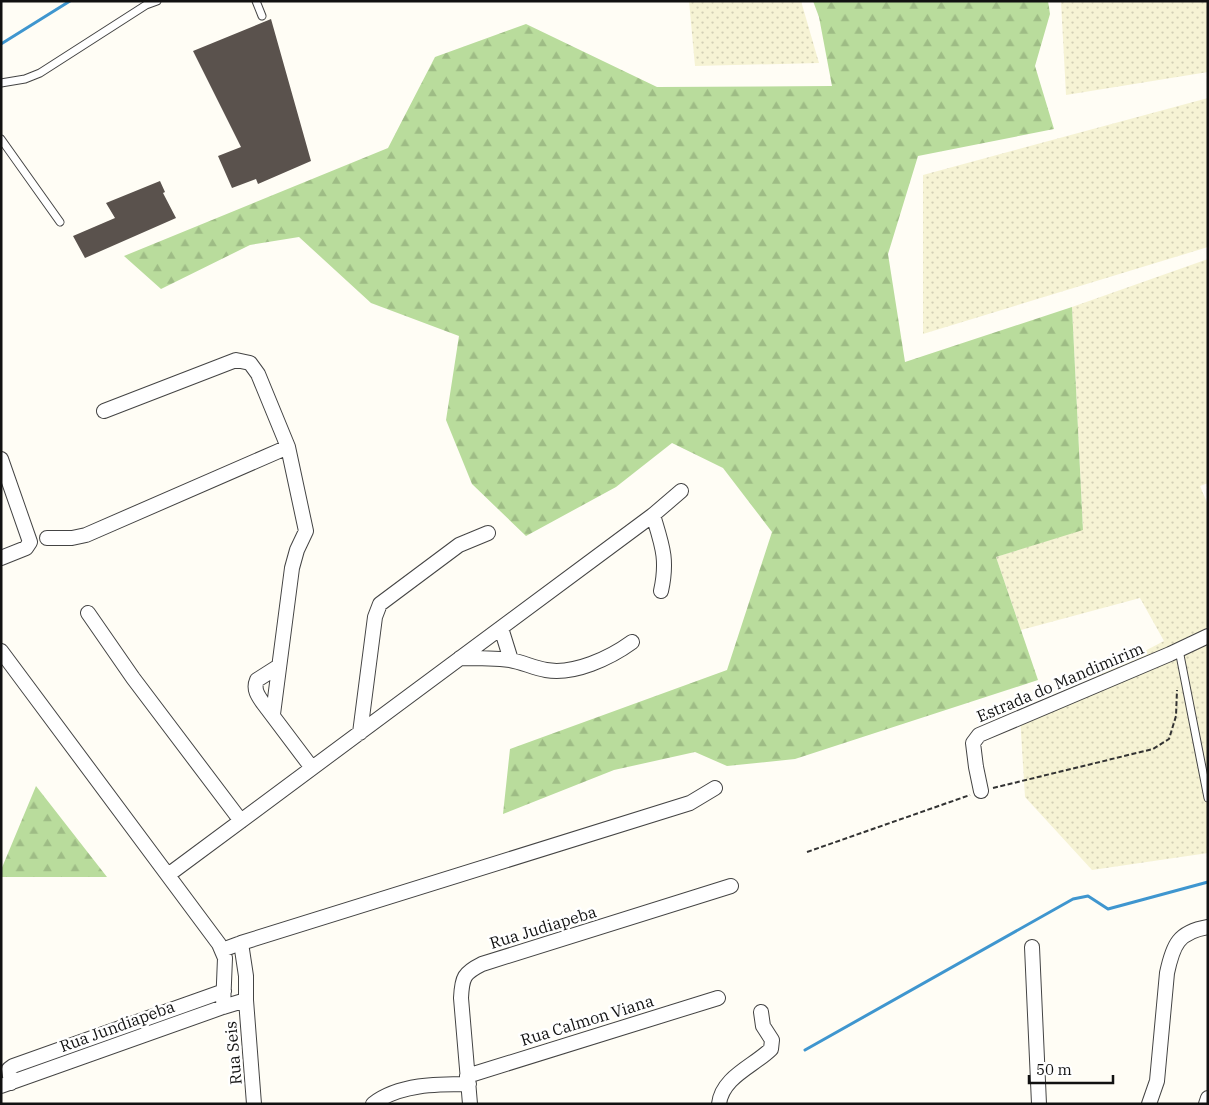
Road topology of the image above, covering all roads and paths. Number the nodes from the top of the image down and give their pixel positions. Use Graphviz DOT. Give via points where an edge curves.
graph roads {
  1 [pos="157,1"];
  2 [pos="256,1"];
  3 [pos="262,16"];
  4 [pos="1,83"];
  5 [pos="1,138"];
  6 [pos="60,222"];
  7 [pos="104,411"];
  8 [pos="288,447"];
  9 [pos="1,459"];
  10 [pos="681,491"];
  11 [pos="653,515"];
  12 [pos="488,533"];
  13 [pos="47,538"];
  14 [pos="1,558"];
  15 [pos="661,591"];
  16 [pos="88,613"];
  17 [pos="501,628"];
  18 [pos="1208,636"];
  19 [pos="632,642"];
  20 [pos="1179,650"];
  21 [pos="1,651"];
  22 [pos="460,658"];
  23 [pos="511,660"];
  24 [pos="279,666"];
  25 [pos="1177,688"];
  26 [pos="273,714"];
  27 [pos="360,732"];
  28 [pos="312,768"];
  29 [pos="715,788"];
  30 [pos="981,791"];
  31 [pos="1208,798"];
  32 [pos="241,821"];
  33 [pos="807,852"];
  34 [pos="168,875"];
  35 [pos="731,886"];
  36 [pos="1208,927"];
  37 [pos="241,943"];
  38 [pos="1032,947"];
  39 [pos="222,950"];
  40 [pos="224,991"];
  41 [pos="718,998"];
  42 [pos="246,1000"];
  43 [pos="223,1006"];
  44 [pos="761,1012"];
  45 [pos="468,1080"];
  46 [pos="6,1084"];
  47 [pos="1208,1098"];
  48 [pos="254,1104"];
  49 [pos="373,1104"];
  50 [pos="470,1104"];
  51 [pos="719,1104"];
  52 [pos="1040,1104"];
  53 [pos="1149,1104"];
  54 [pos="1206,1104"];
  1 -- 4 [label="lane" via="40,73"];
  2 -- 3 [label="lane"];
  5 -- 6 [label="lane"];
  7 -- 8 [label="street" via="236,360 250,363 258,374"];
  8 -- 13 [label="street" via="86,535"];
  8 -- 24 [label="street" via="306,531 292,568"];
  9 -- 14 [label="street" via="30,542 26,548"];
  10 -- 11 [label="street"];
  11 -- 15 [label="street" via="664,552 665,573"];
  11 -- 17 [label="street"];
  12 -- 27 [label="street" via="458,545 380,604 374,617"];
  16 -- 32 [label="street"];
  17 -- 22 [label="street"];
  17 -- 23 [label="street"];
  18 -- 20 [label="street, Estrada do Mandimirim"];
  19 -- 23 [label="street" via="607,658 558,671"];
  20 -- 30 [label="street, Estrada do Mandimirim" via="979,735 973,743"];
  20 -- 31 [label="lane"];
  21 -- 34 [label="street"];
  22 -- 23 [label="street"];
  22 -- 27 [label="street"];
  24 -- 26 [label="street"];
  24 -- 26 [label="street" via="255,684 259,697"];
  25 -- 30 [label="path" via="1176,716 1169,739 1153,749"];
  26 -- 28 [label="street"];
  27 -- 28 [label="street"];
  28 -- 32 [label="street"];
  29 -- 37 [label="street" via="690,802"];
  30 -- 33 [label="path"];
  32 -- 34 [label="street"];
  34 -- 39 [label="street"];
  35 -- 45 [label="street, Rua Judiapeba" via="468,971 462,981 461,998"];
  36 -- 53 [label="street" via="1182,936 1170,956 1157,1081"];
  37 -- 39 [label="street"];
  37 -- 42 [label="street, Rua Seis"];
  38 -- 52 [label="street"];
  39 -- 40 [label="street"];
  40 -- 43 [label="street"];
  40 -- 46 [label="street" via="13,1066"];
  41 -- 45 [label="street, Rua Calmon Viana"];
  42 -- 43 [label="street, Rua Jundiapeba"];
  42 -- 48 [label="street, Rua Seis"];
  43 -- 46 [label="street, Rua Jundiapeba"];
  44 -- 51 [label="street" via="763,1026 772,1040 771,1049 732,1079 719,1098"];
  45 -- 49 [label="street, Rua Calmon Viana" via="413,1088 391,1094"];
  45 -- 50 [label="street"];
  47 -- 54 [label="street"];
}
